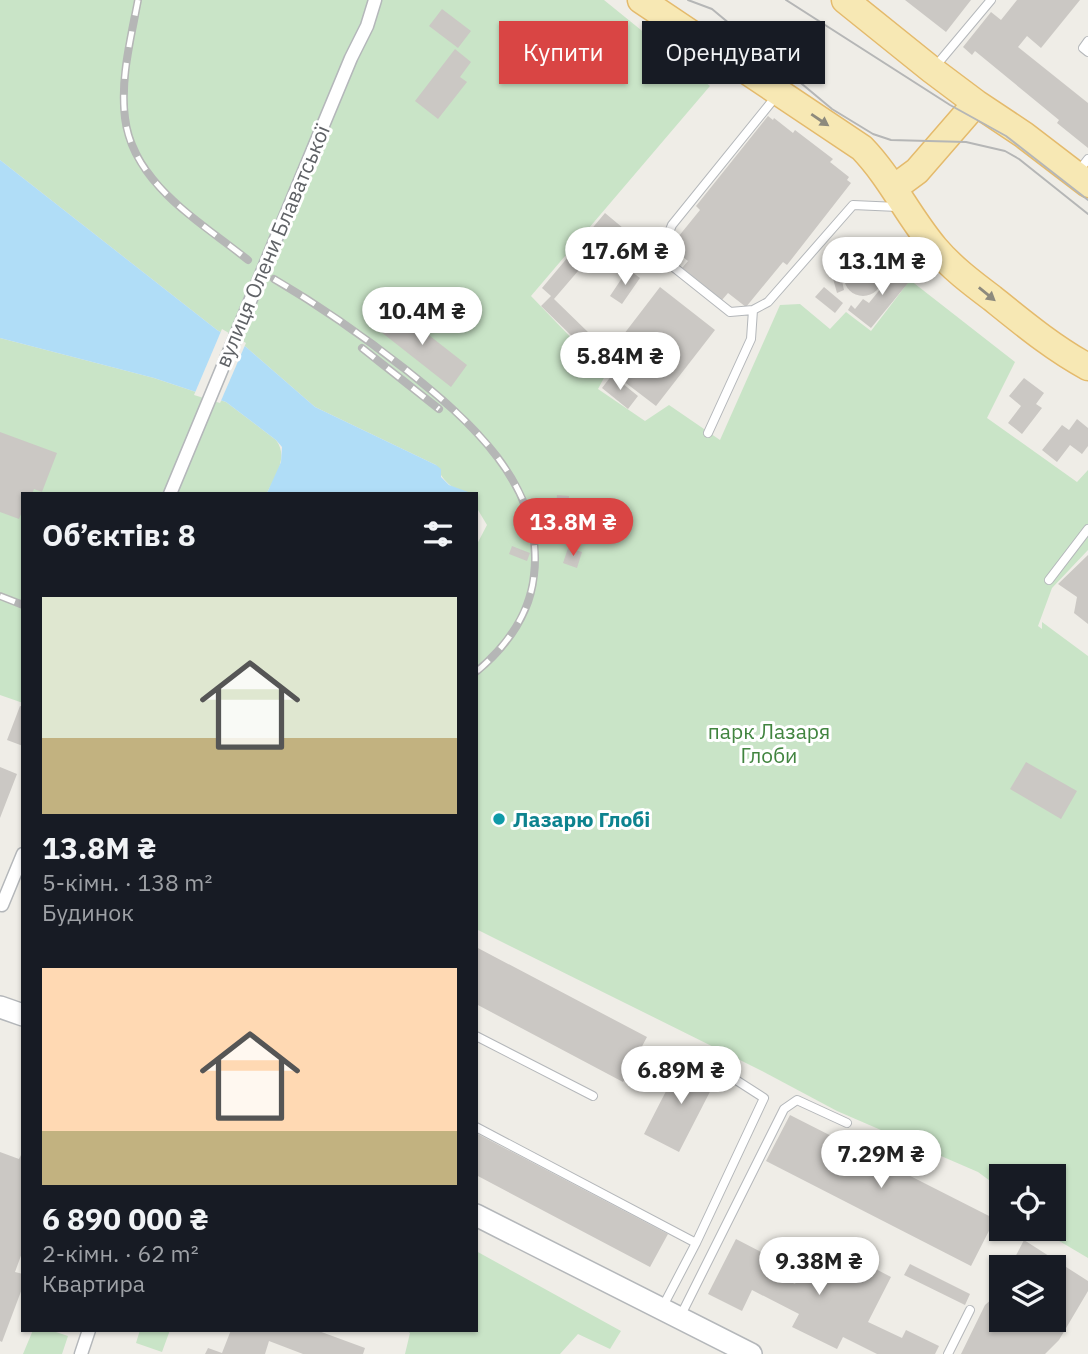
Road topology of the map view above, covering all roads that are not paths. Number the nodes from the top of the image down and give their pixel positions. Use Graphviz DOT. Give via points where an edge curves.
graph roads {
  1 [pos="375,0"];
  2 [pos="641,0"];
  3 [pos="845,0"];
  4 [pos="991,0"];
  5 [pos="1088,41"];
  6 [pos="1088,52"];
  7 [pos="932,70"];
  8 [pos="773,100"];
  9 [pos="976,103"];
  10 [pos="1084,172"];
  11 [pos="900,198"];
  12 [pos="753,310"];
  13 [pos="1088,368"];
  14 [pos="708,433"];
  15 [pos="171,492"];
  16 [pos="1088,529"];
  17 [pos="1049,580"];
  18 [pos="21,859"];
  19 [pos="2,905"];
  20 [pos="0,1007"];
  21 [pos="21,1014"];
  22 [pos="478,1037"];
  23 [pos="722,1071"];
  24 [pos="593,1096"];
  25 [pos="847,1123"];
  26 [pos="478,1128"];
  27 [pos="478,1216"];
  28 [pos="696,1243"];
  29 [pos="970,1310"];
  30 [pos="671,1313"];
  31 [pos="88,1332"];
  32 [pos="81,1354"];
  33 [pos="751,1354"];
  34 [pos="948,1354"];
  1 -- 15 [label="street, вулиця Олени Блаватської"];
  2 -- 11 [label="main road, one-way" via="862,148"];
  3 -- 7 [label="main road"];
  4 -- 7 [label="lane"];
  5 -- 6 [label="lane" via="1083,48"];
  7 -- 9 [label="main road"];
  8 -- 12 [label="lane" via="672,225 665,242 666,261 730,312"];
  9 -- 10 [label="main road"];
  9 -- 11 [label="main road" via="916,171"];
  11 -- 12 [label="lane" via="878,205 853,205 768,302"];
  11 -- 13 [label="main road, one-way" via="936,250 1056,349"];
  12 -- 14 [label="lane" via="751,339"];
  16 -- 17 [label="lane"];
  18 -- 19 [label="street"];
  20 -- 21 [label="street"];
  22 -- 24 [label="lane"];
  23 -- 28 [label="lane" via="764,1098"];
  25 -- 30 [label="lane" via="797,1100 784,1109"];
  26 -- 28 [label="lane"];
  27 -- 30 [label="street"];
  28 -- 30 [label="lane"];
  29 -- 34 [label="lane"];
  30 -- 33 [label="street"];
  31 -- 32 [label="street"];
}
